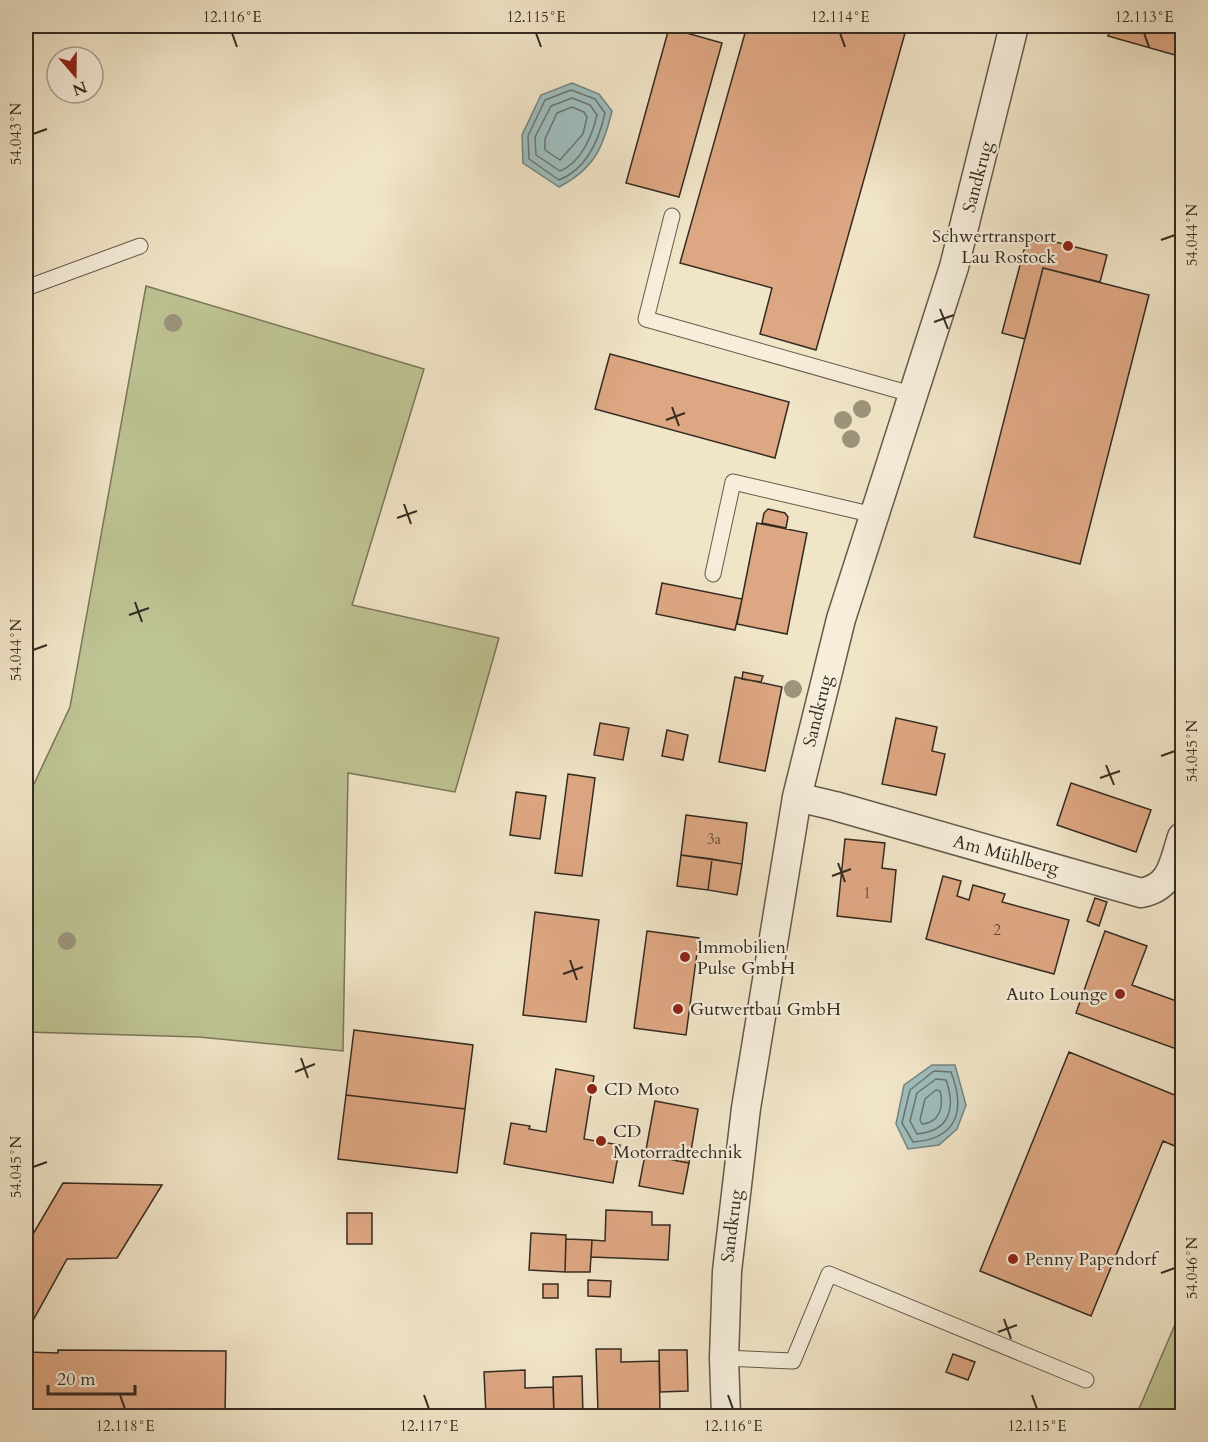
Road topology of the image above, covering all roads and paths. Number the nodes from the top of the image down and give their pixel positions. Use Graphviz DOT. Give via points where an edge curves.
graph roads {
  1 [pos="1014,26"];
  2 [pos="672,216"];
  3 [pos="140,246"];
  4 [pos="26,288"];
  5 [pos="911,394"];
  6 [pos="874,515"];
  7 [pos="712,574"];
  8 [pos="797,797"];
  9 [pos="1182,837"];
  10 [pos="724,1358"];
  11 [pos="1086,1380"];
  12 [pos="726,1416"];
  1 -- 5 [label="street, Sandkrug" via="954,267"];
  2 -- 5 [label="lane" via="646,319"];
  3 -- 4 [label="lane"];
  5 -- 6 [label="street, Sandkrug"];
  6 -- 7 [label="lane" via="733,482"];
  6 -- 8 [label="street, Sandkrug" via="842,619"];
  8 -- 9 [label="street, Am Mühlberg" via="1141,893 1157,890 1168,878"];
  8 -- 10 [label="street, Sandkrug" via="746,1108 727,1271"];
  10 -- 11 [label="lane" via="793,1361 829,1274"];
  10 -- 12 [label="street, Sandkrug"];
}
